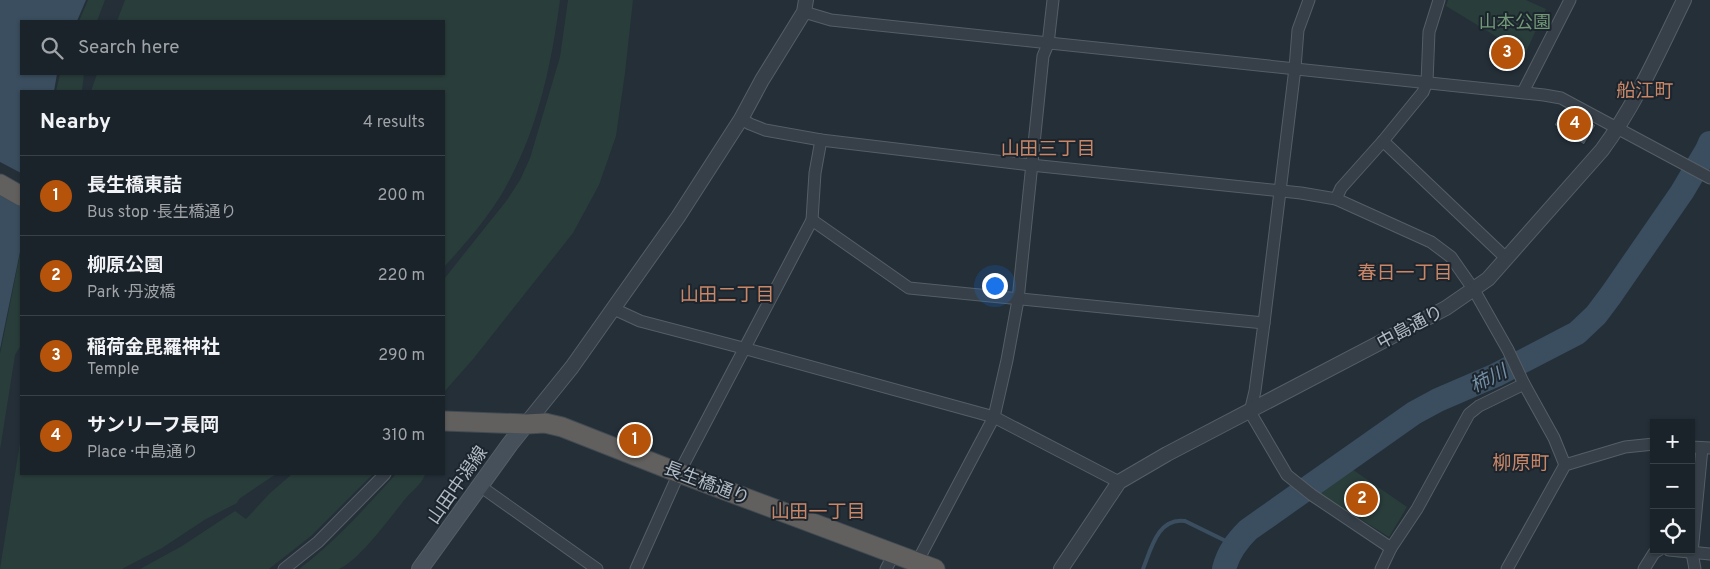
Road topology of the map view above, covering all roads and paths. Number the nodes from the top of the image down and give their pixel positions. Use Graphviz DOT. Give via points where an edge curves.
graph roads {
  1 [pos="1053,0"];
  2 [pos="1309,0"];
  3 [pos="1439,0"];
  4 [pos="1570,0"];
  5 [pos="1684,0"];
  6 [pos="805,6"];
  7 [pos="1048,44"];
  8 [pos="1295,68"];
  9 [pos="1427,82"];
  10 [pos="1523,92"];
  11 [pos="741,119"];
  12 [pos="1618,129"];
  13 [pos="821,140"];
  14 [pos="1383,141"];
  15 [pos="1031,165"];
  16 [pos="1710,178"];
  17 [pos="0,184"];
  18 [pos="1279,192"];
  19 [pos="20,195"];
  20 [pos="1336,198"];
  21 [pos="812,220"];
  22 [pos="1507,259"];
  23 [pos="1474,290"];
  24 [pos="1018,300"];
  25 [pos="614,309"];
  26 [pos="1264,324"];
  27 [pos="744,348"];
  28 [pos="1523,382"];
  29 [pos="1250,412"];
  30 [pos="994,417"];
  31 [pos="445,420"];
  32 [pos="526,424"];
  33 [pos="1650,444"];
  34 [pos="1701,447"];
  35 [pos="1565,465"];
  36 [pos="679,473"];
  37 [pos="384,475"];
  38 [pos="1119,482"];
  39 [pos="480,486"];
  40 [pos="1695,518"];
  41 [pos="1391,548"];
  42 [pos="1695,553"];
  43 [pos="1653,554"];
  44 [pos="1692,554"];
  45 [pos="1710,554"];
  46 [pos="890,562"];
  47 [pos="915,565"];
  48 [pos="284,569"];
  49 [pos="420,569"];
  50 [pos="597,569"];
  51 [pos="636,569"];
  52 [pos="935,569"];
  53 [pos="1061,569"];
  54 [pos="1381,569"];
  55 [pos="1507,569"];
  56 [pos="1644,569"];
  57 [pos="1695,569"];
  1 -- 7 [label="street"];
  2 -- 8 [label="street" via="1298,30"];
  3 -- 9 [label="street" via="1429,32"];
  4 -- 10 [label="street"];
  5 -- 12 [label="street, 中島通り"];
  6 -- 7 [label="street" via="831,20"];
  6 -- 11 [label="street"];
  7 -- 8 [label="street"];
  7 -- 15 [label="street" via="1043,56"];
  8 -- 9 [label="street"];
  8 -- 18 [label="street"];
  9 -- 10 [label="street"];
  9 -- 14 [label="street" via="1423,92"];
  10 -- 12 [label="street" via="1561,98"];
  11 -- 13 [label="street" via="765,130"];
  11 -- 25 [label="street"];
  12 -- 16 [label="street"];
  12 -- 22 [label="street, 中島通り"];
  13 -- 15 [label="street"];
  13 -- 21 [label="street" via="814,173"];
  14 -- 20 [label="street" via="1341,188"];
  14 -- 22 [label="street"];
  15 -- 18 [label="street"];
  15 -- 24 [label="street"];
  17 -- 19 [label="highway"];
  18 -- 20 [label="street"];
  18 -- 26 [label="street"];
  20 -- 23 [label="street" via="1443,250"];
  21 -- 24 [label="street" via="908,288"];
  21 -- 27 [label="street"];
  22 -- 23 [label="street, 中島通り"];
  23 -- 28 [label="street"];
  23 -- 29 [label="street, 中島通り"];
  24 -- 26 [label="street"];
  24 -- 30 [label="street"];
  25 -- 27 [label="street" via="640,321"];
  25 -- 32 [label="street"];
  26 -- 29 [label="street"];
  27 -- 30 [label="street"];
  27 -- 36 [label="street"];
  28 -- 35 [label="street"];
  28 -- 41 [label="street" via="1469,414"];
  29 -- 38 [label="street, 中島通り"];
  29 -- 41 [label="street" via="1287,475"];
  30 -- 38 [label="street"];
  30 -- 47 [label="street"];
  31 -- 32 [label="highway, 長生橋通り"];
  32 -- 36 [label="highway, 長生橋通り" via="545,423 562,427"];
  32 -- 39 [label="main road, 山田中潟線"];
  33 -- 35 [label="street" via="1625,447"];
  34 -- 40 [label="street"];
  35 -- 55 [label="street"];
  36 -- 46 [label="highway, 長生橋通り"];
  36 -- 51 [label="street"];
  37 -- 48 [label="street" via="318,542"];
  38 -- 53 [label="street, 中島通り"];
  39 -- 49 [label="main road, 山田中潟線"];
  39 -- 50 [label="street"];
  41 -- 54 [label="street"];
  42 -- 45 [label="street"];
  43 -- 56 [label="street"];
  44 -- 57 [label="street"];
  46 -- 47 [label="highway, 長生橋通り"];
  47 -- 52 [label="highway, 長生橋通り"];
}
